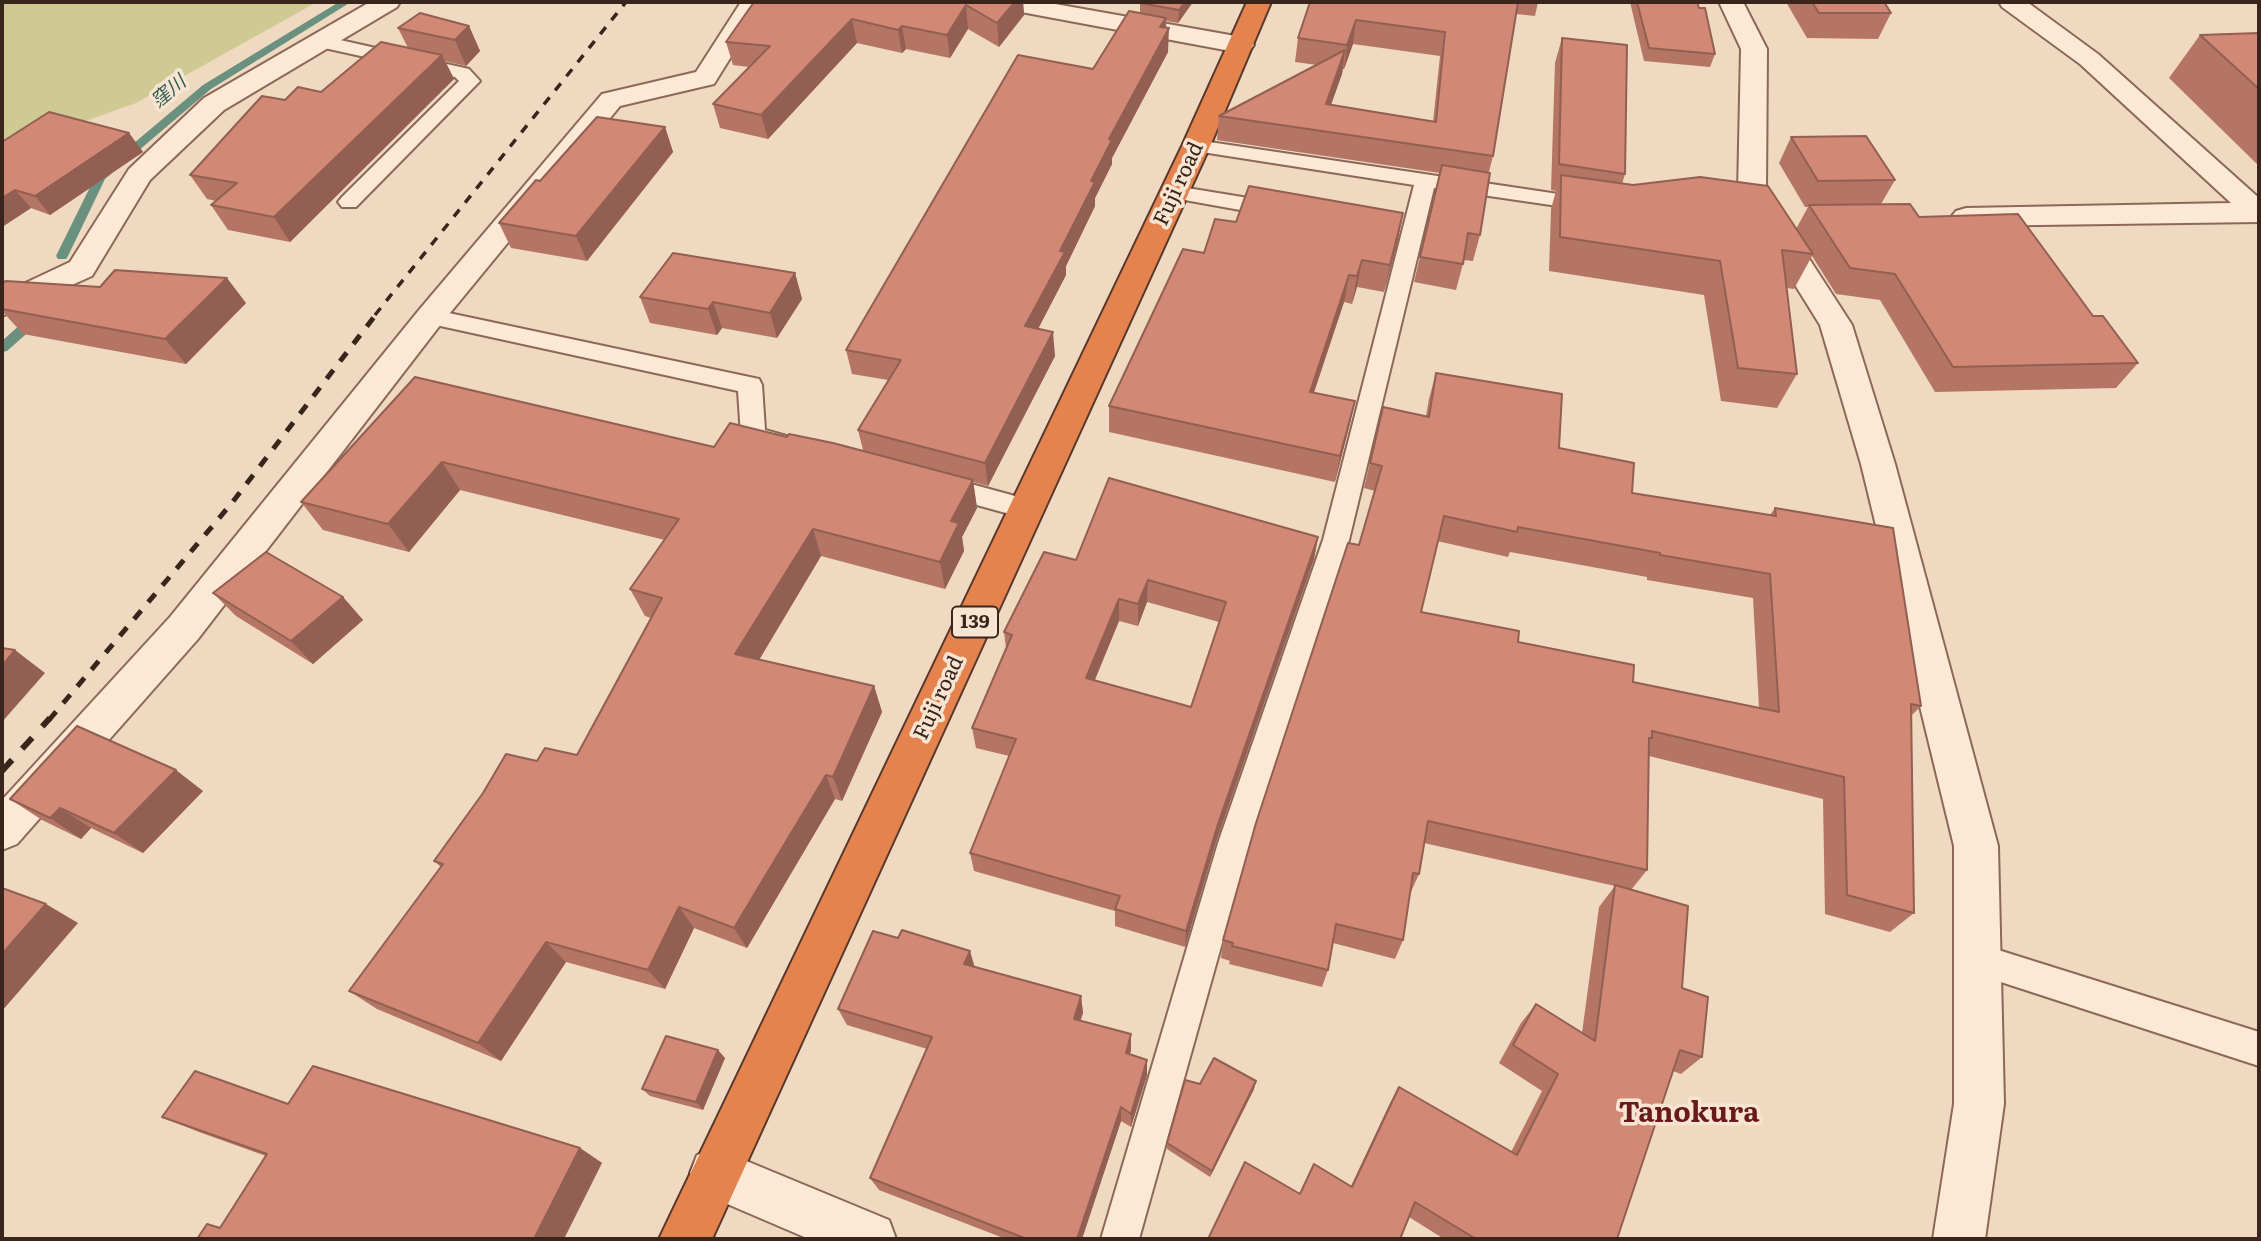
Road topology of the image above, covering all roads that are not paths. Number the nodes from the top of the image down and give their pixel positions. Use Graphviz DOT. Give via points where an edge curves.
graph roads {
  1 [pos="388,2"];
  2 [pos="752,2"];
  3 [pos="1005,2"];
  4 [pos="1259,2"];
  5 [pos="1731,2"];
  6 [pos="2011,2"];
  7 [pos="318,41"];
  8 [pos="1241,45"];
  9 [pos="1196,146"];
  10 [pos="1426,180"];
  11 [pos="1175,192"];
  12 [pos="349,202"];
  13 [pos="1608,208"];
  14 [pos="1294,212"];
  15 [pos="2259,212"];
  16 [pos="1936,217"];
  17 [pos="2,306"];
  18 [pos="430,317"];
  19 [pos="805,450"];
  20 [pos="909,478"];
  21 [pos="1028,509"];
  22 [pos="2,830"];
  23 [pos="1976,959"];
  24 [pos="2259,1049"];
  25 [pos="715,1173"];
  26 [pos="685,1239"];
  27 [pos="870,1239"];
  28 [pos="1120,1239"];
  29 [pos="1959,1239"];
  1 -- 7 [label="street"];
  2 -- 18 [label="street" via="705,78 611,100"];
  3 -- 8 [label="street"];
  4 -- 8 [label="highway, Fuji road / 139"];
  5 -- 23 [label="street" via="1754,49 1762,207 1836,325 1878,464 1976,846"];
  6 -- 15 [label="street" via="2089,59"];
  7 -- 12 [label="lane" via="462,73 470,81"];
  7 -- 17 [label="street" via="214,104 139,175 81,269"];
  8 -- 9 [label="highway, Fuji road / 139"];
  9 -- 10 [label="lane"];
  9 -- 11 [label="highway, Fuji road / 139"];
  10 -- 13 [label="lane"];
  10 -- 28 [label="lane" via="1400,231 1336,540 1234,843"];
  11 -- 14 [label="lane"];
  11 -- 21 [label="highway, Fuji road / 139"];
  15 -- 16 [label="street"];
  18 -- 19 [label="lane" via="750,385 753,436"];
  18 -- 22 [label="street" via="184,628"];
  20 -- 21 [label="lane"];
  21 -- 25 [label="highway, Fuji road / 139"];
  23 -- 24 [label="lane"];
  23 -- 29 [label="street" via="1979,1104"];
  25 -- 26 [label="highway, Fuji road / 139"];
  25 -- 27 [label="street"];
}
